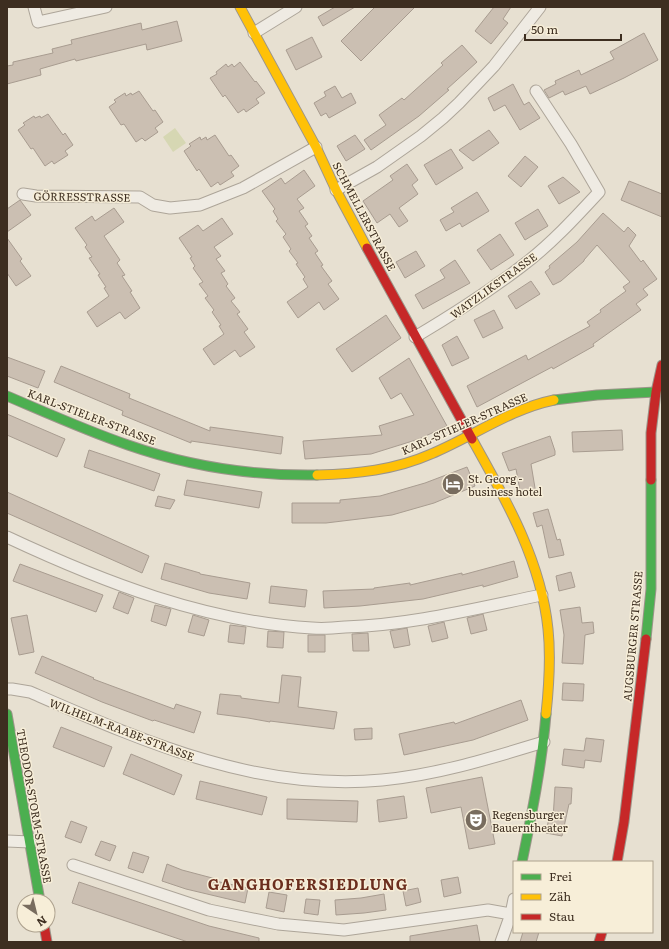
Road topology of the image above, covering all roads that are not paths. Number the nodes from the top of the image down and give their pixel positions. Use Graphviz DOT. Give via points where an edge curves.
graph roads {
  1 [pos="34,7"];
  2 [pos="106,7"];
  3 [pos="240,7"];
  4 [pos="296,7"];
  5 [pos="540,7"];
  6 [pos="254,33"];
  7 [pos="536,91"];
  8 [pos="316,147"];
  9 [pos="336,190"];
  10 [pos="23,194"];
  11 [pos="415,337"];
  12 [pos="662,365"];
  13 [pos="659,391"];
  14 [pos="7,396"];
  15 [pos="470,435"];
  16 [pos="7,537"];
  17 [pos="542,595"];
  18 [pos="7,689"];
  19 [pos="7,714"];
  20 [pos="544,742"];
  21 [pos="7,841"];
  22 [pos="30,842"];
  23 [pos="522,861"];
  24 [pos="617,861"];
  25 [pos="73,865"];
  26 [pos="39,893"];
  27 [pos="513,904"];
  28 [pos="511,914"];
  29 [pos="501,942"];
  1 -- 2 [label="street" via="38,22"];
  3 -- 6 [label="street, SCHMELLERSTRASSE"];
  4 -- 6 [label="street"];
  5 -- 9 [label="street" via="494,66 443,118 377,167"];
  6 -- 8 [label="street, SCHMELLERSTRASSE"];
  7 -- 11 [label="street, WATZLIKSTRASSE" via="599,192 523,266"];
  8 -- 9 [label="street, SCHMELLERSTRASSE"];
  8 -- 10 [label="street, GÖRRESSTRASSE" via="243,188 200,205 170,208 153,205 140,197"];
  9 -- 11 [label="street, SCHMELLERSTRASSE"];
  11 -- 15 [label="street, SCHMELLERSTRASSE"];
  12 -- 13 [label="street, AUGSBURGER STRASSE"];
  13 -- 15 [label="street, KARL-STIELER-STRASSE" via="569,397 537,404"];
  13 -- 24 [label="street, AUGSBURGER STRASSE" via="651,433 651,589 638,717"];
  14 -- 15 [label="street, KARL-STIELER-STRASSE" via="84,429 178,460 273,474 325,475 401,465"];
  15 -- 17 [label="street, SCHMELLERSTRASSE" via="508,503 534,566"];
  16 -- 17 [label="street" via="55,560 111,582 196,609 254,622 313,628 374,626 418,620"];
  17 -- 20 [label="street, SCHMELLERSTRASSE" via="548,629 549,659"];
  18 -- 20 [label="street, WILHELM-RAABE-STRASSE" via="30,692 135,736 205,761 246,772 314,782 382,780 418,775"];
  19 -- 22 [label="street, THEODOR-STORM-STRASSE"];
  20 -- 23 [label="street, SCHMELLERSTRASSE"];
  21 -- 22 [label="street"];
  22 -- 26 [label="street, THEODOR-STORM-STRASSE"];
  25 -- 28 [label="street" via="209,910 278,924 344,930 488,910"];
  27 -- 28 [label="street"];
  28 -- 29 [label="street"];
}
